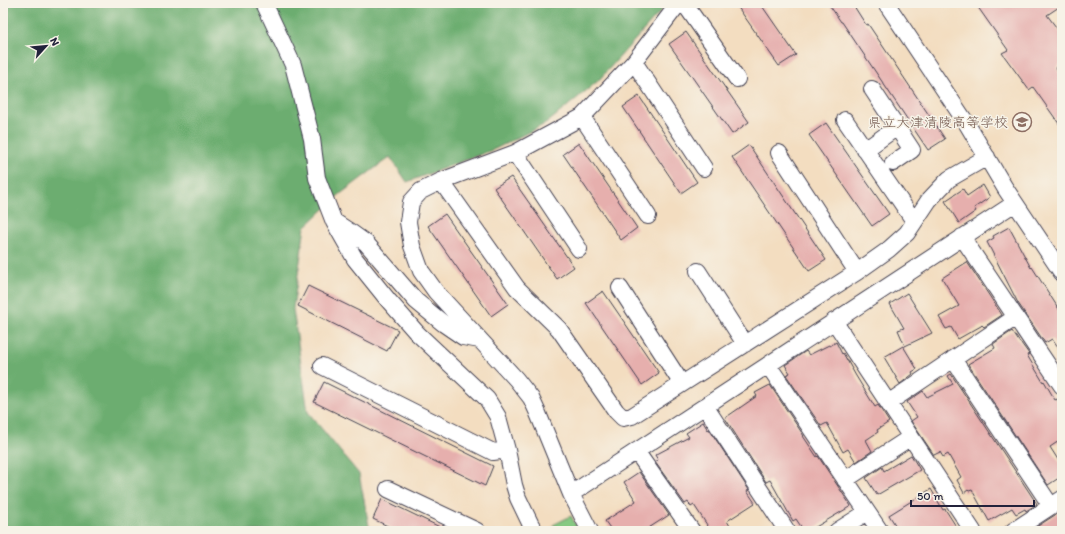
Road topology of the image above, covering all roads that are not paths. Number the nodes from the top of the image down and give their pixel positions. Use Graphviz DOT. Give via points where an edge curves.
graph roads {
  1 [pos="264,3"];
  2 [pos="679,3"];
  3 [pos="684,3"];
  4 [pos="886,3"];
  5 [pos="634,62"];
  6 [pos="737,79"];
  7 [pos="872,89"];
  8 [pos="582,117"];
  9 [pos="845,120"];
  10 [pos="897,127"];
  11 [pos="865,150"];
  12 [pos="516,153"];
  13 [pos="779,153"];
  14 [pos="987,157"];
  15 [pos="893,163"];
  16 [pos="704,168"];
  17 [pos="442,181"];
  18 [pos="1015,203"];
  19 [pos="648,216"];
  20 [pos="914,221"];
  21 [pos="334,222"];
  22 [pos="962,237"];
  23 [pos="579,249"];
  24 [pos="698,271"];
  25 [pos="857,272"];
  26 [pos="1062,273"];
  27 [pos="620,288"];
  28 [pos="1016,318"];
  29 [pos="834,321"];
  30 [pos="480,340"];
  31 [pos="745,344"];
  32 [pos="953,359"];
  33 [pos="768,365"];
  34 [pos="322,366"];
  35 [pos="682,384"];
  36 [pos="1062,386"];
  37 [pos="888,403"];
  38 [pos="705,406"];
  39 [pos="911,437"];
  40 [pos="507,450"];
  41 [pos="636,451"];
  42 [pos="845,480"];
  43 [pos="388,489"];
  44 [pos="570,494"];
  45 [pos="1056,503"];
  46 [pos="867,512"];
  47 [pos="477,531"];
  48 [pos="535,531"];
  49 [pos="590,531"];
  50 [pos="692,531"];
  51 [pos="787,531"];
  52 [pos="837,531"];
  53 [pos="880,531"];
  54 [pos="973,531"];
  55 [pos="1013,531"];
  1 -- 21 [label="street" via="293,65 312,139 317,178"];
  2 -- 5 [label="street"];
  3 -- 6 [label="street"];
  4 -- 14 [label="street"];
  5 -- 8 [label="street"];
  5 -- 16 [label="street"];
  7 -- 10 [label="street"];
  8 -- 12 [label="street"];
  8 -- 19 [label="street"];
  9 -- 11 [label="street"];
  10 -- 11 [label="street"];
  10 -- 15 [label="street" via="912,150"];
  11 -- 20 [label="street"];
  12 -- 17 [label="street"];
  12 -- 23 [label="street"];
  13 -- 25 [label="street"];
  14 -- 18 [label="street"];
  14 -- 20 [label="street" via="949,179"];
  17 -- 30 [label="street" via="421,191 411,202 408,222 412,246 422,271 436,292"];
  17 -- 35 [label="street" via="517,288 559,329 623,418 632,416"];
  18 -- 22 [label="street"];
  18 -- 26 [label="street"];
  20 -- 25 [label="street" via="907,233 888,250"];
  21 -- 30 [label="street" via="366,243 416,301 444,324 463,337"];
  21 -- 40 [label="street" via="355,259 388,300 417,333 486,399 498,417"];
  22 -- 28 [label="street"];
  22 -- 29 [label="street"];
  24 -- 31 [label="street"];
  25 -- 31 [label="street"];
  27 -- 35 [label="street"];
  28 -- 32 [label="street"];
  28 -- 36 [label="street"];
  29 -- 33 [label="street"];
  29 -- 37 [label="street"];
  30 -- 44 [label="street" via="531,398"];
  31 -- 35 [label="street"];
  32 -- 37 [label="street"];
  32 -- 45 [label="street"];
  33 -- 38 [label="street"];
  33 -- 42 [label="street"];
  34 -- 40 [label="street" via="493,452"];
  37 -- 39 [label="street"];
  38 -- 41 [label="street"];
  38 -- 51 [label="street"];
  39 -- 42 [label="street"];
  39 -- 54 [label="street"];
  40 -- 48 [label="street" via="518,498"];
  41 -- 44 [label="street"];
  41 -- 50 [label="street"];
  42 -- 46 [label="street"];
  43 -- 47 [label="street"];
  44 -- 49 [label="street"];
  45 -- 55 [label="street"];
  46 -- 52 [label="street"];
  46 -- 53 [label="street"];
}
